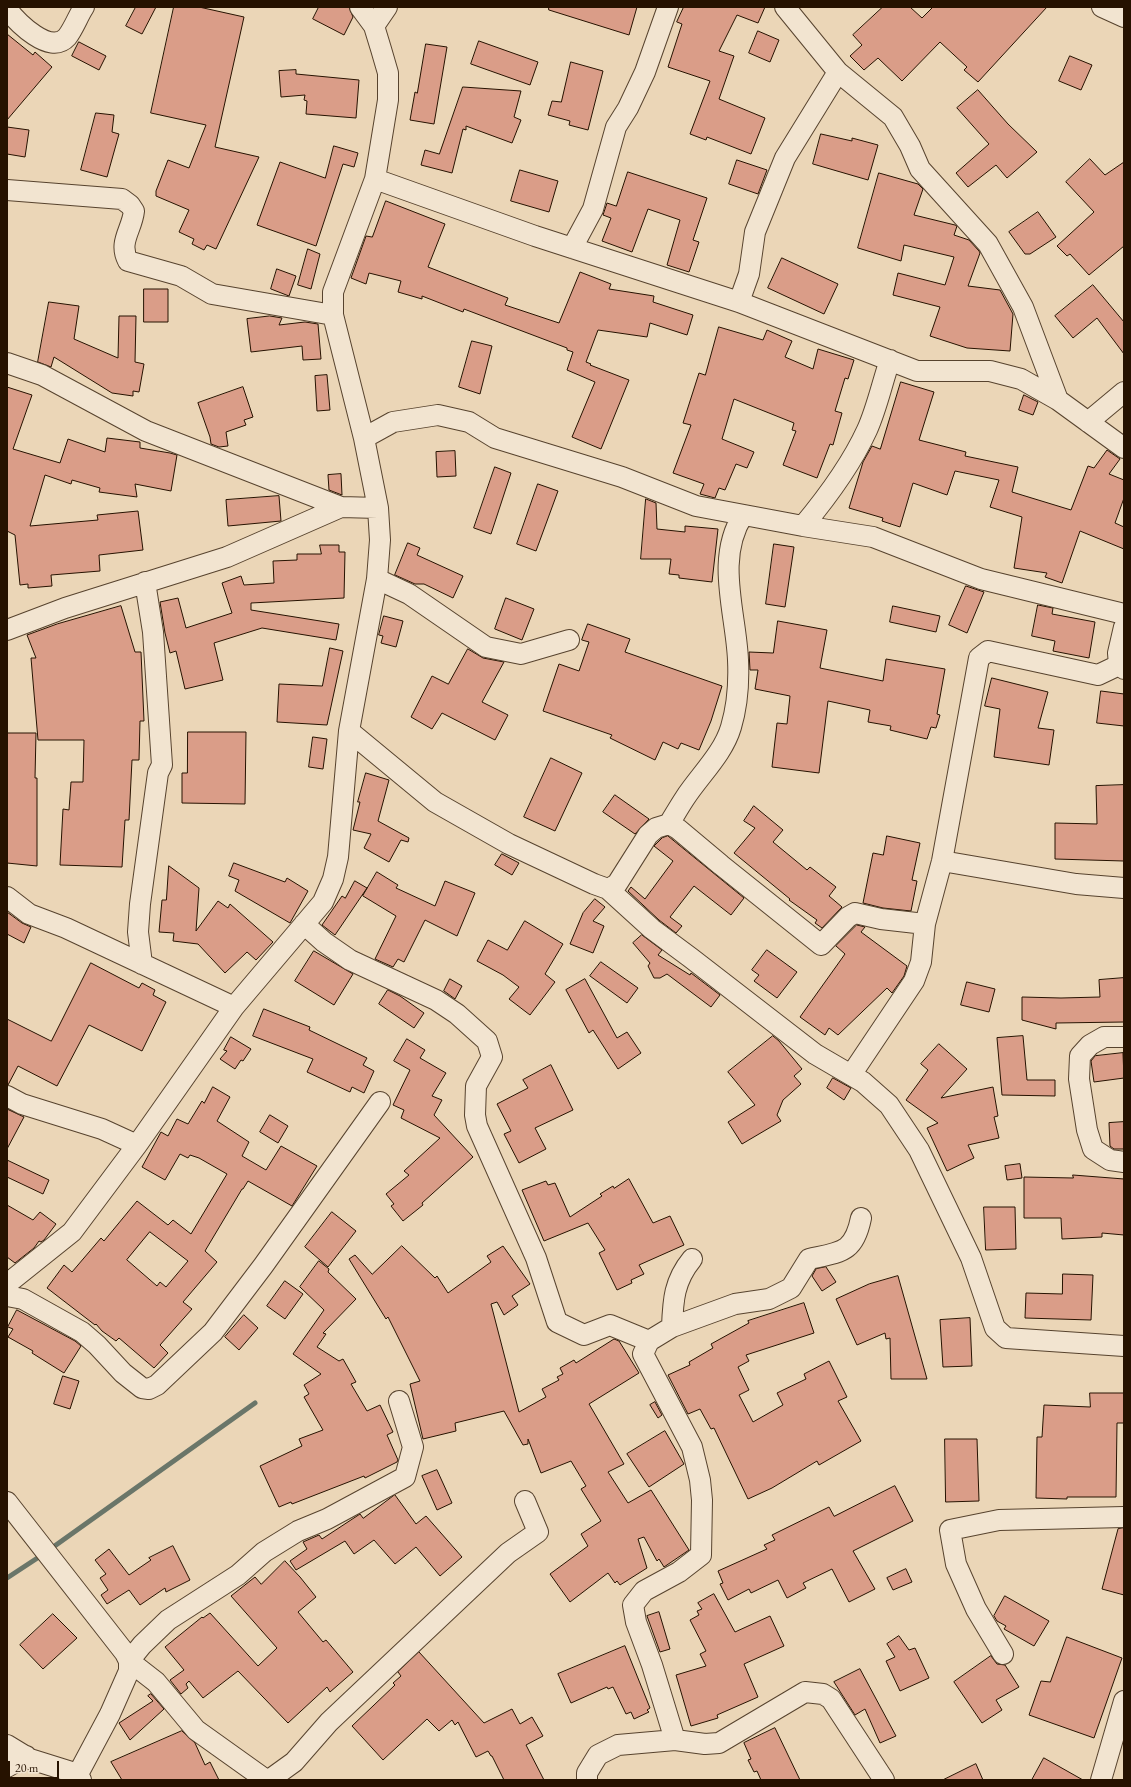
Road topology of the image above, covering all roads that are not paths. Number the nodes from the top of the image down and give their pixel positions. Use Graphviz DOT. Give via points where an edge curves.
graph roads {
  1 [pos="84,7"];
  2 [pos="360,7"];
  3 [pos="387,7"];
  4 [pos="668,7"];
  5 [pos="785,7"];
  6 [pos="1102,7"];
  7 [pos="7,9"];
  8 [pos="1124,17"];
  9 [pos="374,26"];
  10 [pos="838,72"];
  11 [pos="375,179"];
  12 [pos="7,190"];
  13 [pos="572,248"];
  14 [pos="738,302"];
  15 [pos="333,315"];
  16 [pos="890,360"];
  17 [pos="7,363"];
  18 [pos="1124,392"];
  19 [pos="1058,400"];
  20 [pos="1088,422"];
  21 [pos="364,438"];
  22 [pos="1124,448"];
  23 [pos="341,507"];
  24 [pos="378,508"];
  25 [pos="743,515"];
  26 [pos="804,526"];
  27 [pos="377,579"];
  28 [pos="145,582"];
  29 [pos="1124,614"];
  30 [pos="1124,627"];
  31 [pos="7,630"];
  32 [pos="569,640"];
  33 [pos="1121,667"];
  34 [pos="348,731"];
  35 [pos="669,824"];
  36 [pos="942,861"];
  37 [pos="1124,888"];
  38 [pos="608,889"];
  39 [pos="7,897"];
  40 [pos="304,924"];
  41 [pos="926,924"];
  42 [pos="142,964"];
  43 [pos="234,1007"];
  44 [pos="1124,1037"];
  45 [pos="851,1075"];
  46 [pos="7,1096"];
  47 [pos="380,1102"];
  48 [pos="137,1145"];
  49 [pos="1124,1162"];
  50 [pos="860,1218"];
  51 [pos="692,1260"];
  52 [pos="7,1284"];
  53 [pos="7,1296"];
  54 [pos="672,1327"];
  55 [pos="649,1341"];
  56 [pos="1124,1346"];
  57 [pos="398,1401"];
  58 [pos="525,1501"];
  59 [pos="7,1502"];
  60 [pos="1124,1517"];
  61 [pos="1003,1654"];
  62 [pos="129,1662"];
  63 [pos="1124,1701"];
  64 [pos="675,1740"];
  65 [pos="7,1744"];
  66 [pos="26,1756"];
  67 [pos="7,1767"];
  68 [pos="79,1777"];
  69 [pos="266,1780"];
  70 [pos="269,1780"];
  71 [pos="587,1780"];
  72 [pos="884,1780"];
  73 [pos="1101,1780"];
  1 -- 7 [label="street" via="66,38 54,43 39,39"];
  2 -- 9 [label="street"];
  3 -- 9 [label="street"];
  4 -- 13 [label="street" via="645,72 616,127 593,209"];
  5 -- 10 [label="street"];
  6 -- 8 [label="street"];
  9 -- 11 [label="street" via="388,73 388,100"];
  10 -- 14 [label="street" via="784,158 755,232 749,274"];
  10 -- 19 [label="street" via="893,117 920,169 988,244 1023,307"];
  11 -- 13 [label="street"];
  11 -- 15 [label="street" via="333,292"];
  12 -- 15 [label="street" via="122,199 134,211 123,244 128,261 180,276 212,294"];
  13 -- 14 [label="street"];
  14 -- 16 [label="street"];
  15 -- 21 [label="street"];
  16 -- 19 [label="street" via="917,371 990,371 1022,379"];
  16 -- 26 [label="street" via="865,435 848,466"];
  17 -- 23 [label="street" via="42,375 146,431"];
  18 -- 20 [label="street"];
  19 -- 20 [label="street"];
  20 -- 22 [label="street"];
  21 -- 24 [label="street"];
  21 -- 25 [label="street" via="393,422 438,415 469,422 495,438 622,477 696,506"];
  23 -- 24 [label="street"];
  23 -- 28 [label="street" via="227,557"];
  24 -- 27 [label="street" via="380,540"];
  25 -- 26 [label="street"];
  25 -- 35 [label="street" via="736,526 729,560 729,596 738,660 731,727 722,746"];
  26 -- 29 [label="street" via="873,537 981,579"];
  27 -- 32 [label="street" via="409,594 486,647 520,654"];
  27 -- 34 [label="street"];
  28 -- 31 [label="street"];
  28 -- 42 [label="street" via="153,632 162,765 158,774 140,904 138,932"];
  30 -- 33 [label="street" via="1118,653"];
  33 -- 36 [label="street" via="1098,675 988,651 979,658"];
  34 -- 38 [label="street" via="435,802 509,844"];
  34 -- 40 [label="street" via="338,857 333,879 323,902"];
  35 -- 38 [label="street" via="656,828 648,835 617,884"];
  35 -- 41 [label="street" via="821,945 855,913"];
  36 -- 37 [label="street" via="1076,884"];
  36 -- 41 [label="street"];
  38 -- 45 [label="street" via="652,929 815,1054"];
  39 -- 42 [label="street" via="29,914 66,928"];
  40 -- 43 [label="street"];
  40 -- 55 [label="street" via="350,960 436,1000 457,1014 487,1041 492,1057 476,1086 477,1126 536,1258 557,1322 584,1335 610,1325"];
  41 -- 45 [label="street" via="921,962 914,981"];
  42 -- 43 [label="street"];
  43 -- 48 [label="street"];
  44 -- 49 [label="street" via="1104,1037 1090,1045 1080,1056 1079,1079 1087,1130 1094,1149 1110,1160"];
  45 -- 56 [label="street" via="889,1105 919,1150 972,1258 996,1328 1006,1338"];
  46 -- 48 [label="street" via="22,1104 102,1129"];
  47 -- 53 [label="street" via="213,1332 149,1389 142,1388 124,1374 82,1332 23,1299"];
  48 -- 52 [label="street" via="72,1232"];
  50 -- 54 [label="street" via="857,1235 847,1249 809,1260 791,1288 769,1299 735,1304"];
  51 -- 54 [label="street" via="682,1272 673,1302"];
  54 -- 55 [label="street"];
  55 -- 64 [label="street" via="643,1354 692,1447 702,1500 701,1555 679,1572 644,1591 634,1605 636,1622"];
  57 -- 62 [label="street" via="413,1447 405,1477 298,1531 264,1552 238,1575 168,1620 142,1645"];
  58 -- 70 [label="street" via="538,1532 508,1553 329,1722 294,1762"];
  59 -- 62 [label="street" via="125,1653"];
  60 -- 61 [label="street" via="999,1520 950,1530 956,1564 976,1609"];
  62 -- 68 [label="street" via="129,1671"];
  62 -- 69 [label="street" via="156,1682 196,1730"];
  63 -- 73 [label="street"];
  64 -- 71 [label="street" via="618,1745 598,1755 587,1773"];
  64 -- 72 [label="street" via="719,1743 805,1692 823,1694 831,1699"];
  65 -- 66 [label="street"];
  66 -- 67 [label="street"];
  66 -- 68 [label="street"];
}
